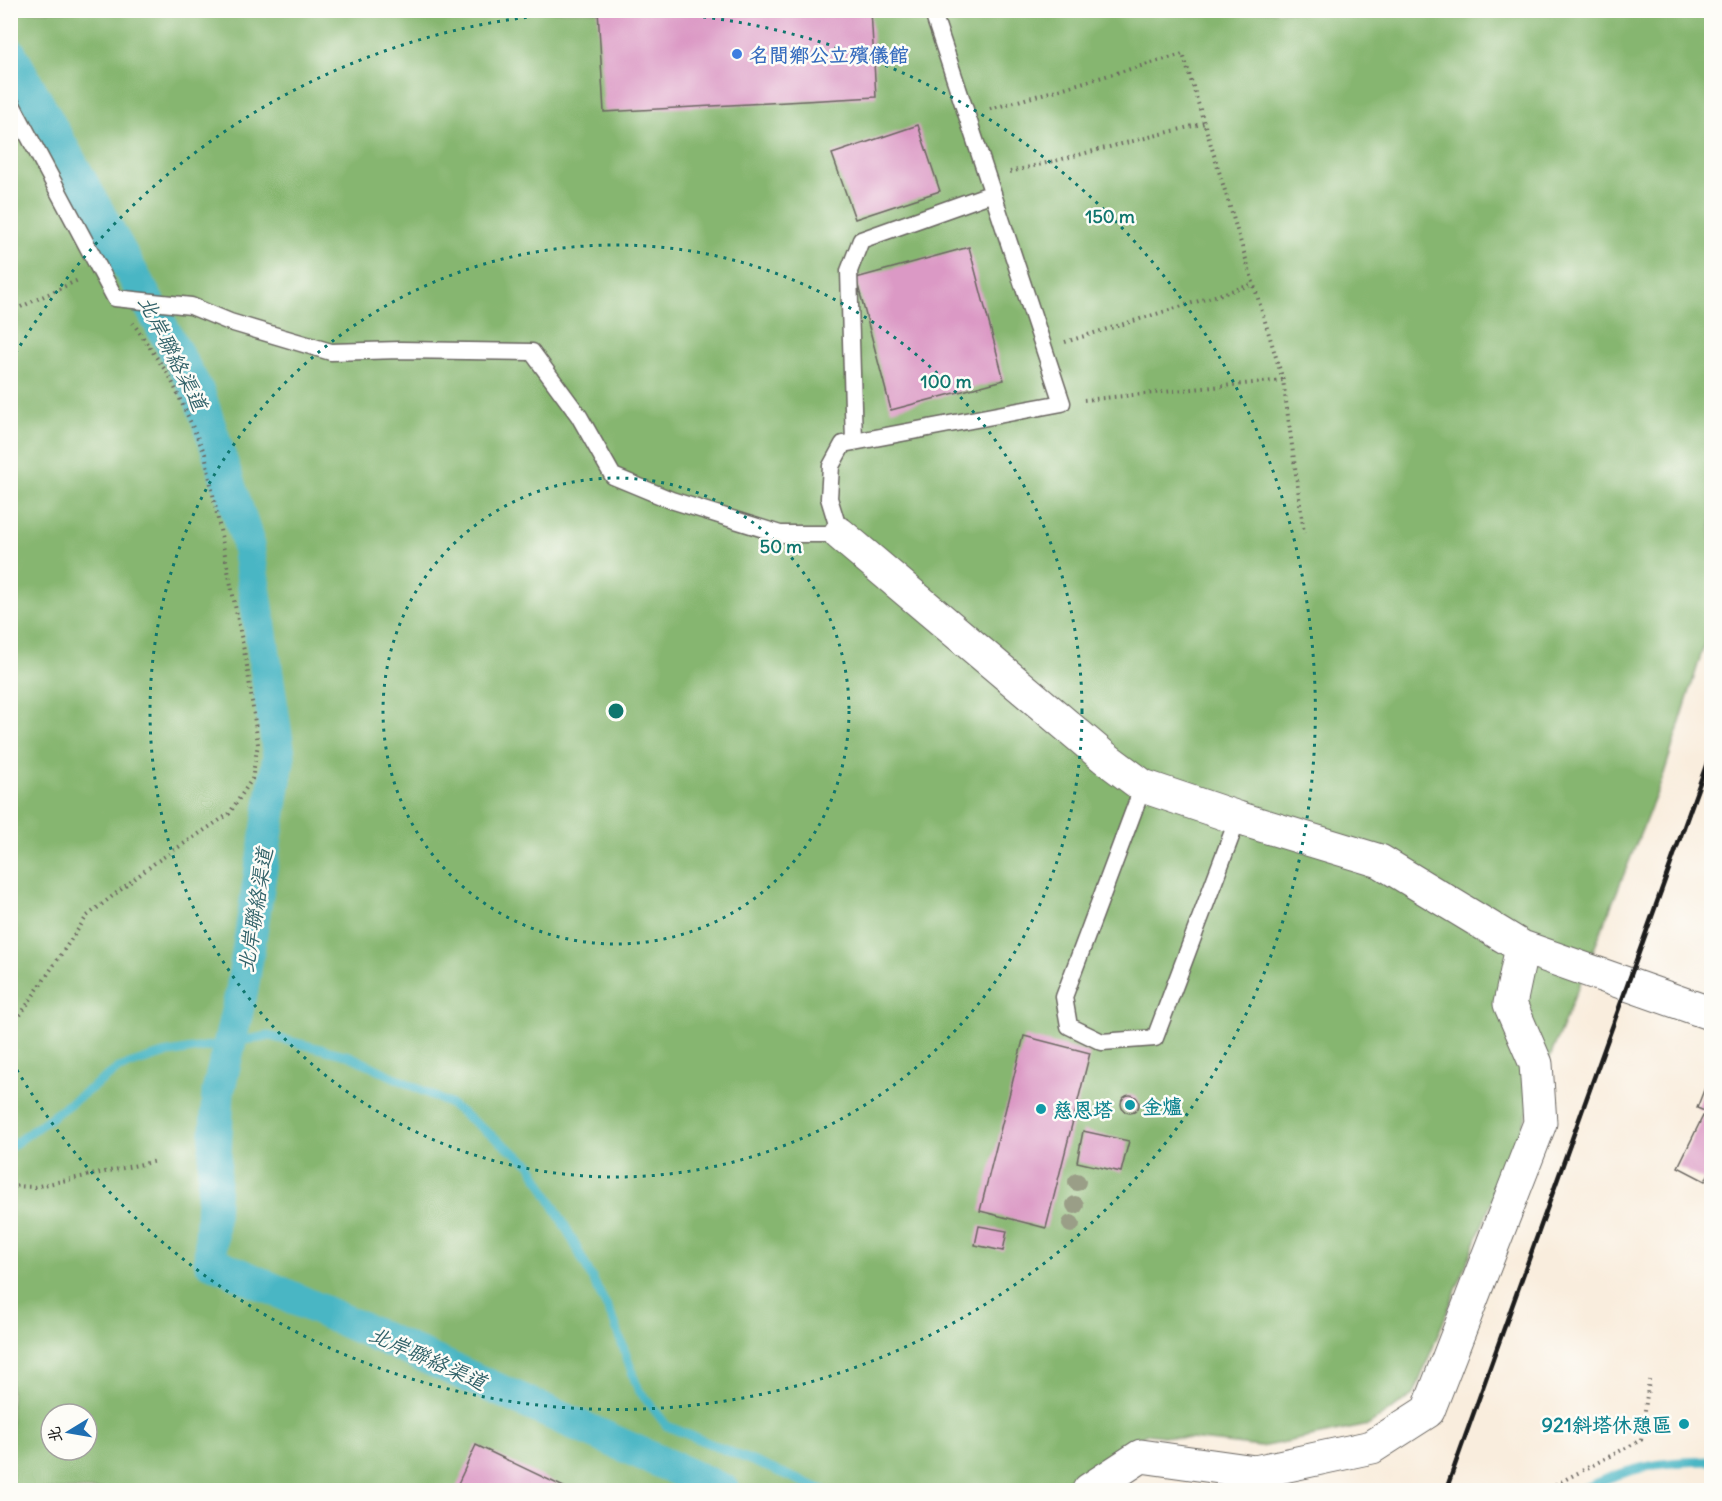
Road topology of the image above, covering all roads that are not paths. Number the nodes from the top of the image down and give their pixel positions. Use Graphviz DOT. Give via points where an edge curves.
graph roads {
  1 [pos="932,10"];
  2 [pos="10,101"];
  3 [pos="991,185"];
  4 [pos="854,442"];
  5 [pos="840,534"];
  6 [pos="1143,786"];
  7 [pos="1238,818"];
  8 [pos="1522,948"];
  9 [pos="1712,1014"];
  10 [pos="1089,1491"];
  1 -- 3 [label="lane"];
  2 -- 5 [label="lane" via="115,298 191,306 230,322 331,352 532,352 579,416 613,476 671,500 780,534"];
  3 -- 4 [label="lane" via="861,240 849,271"];
  3 -- 4 [label="lane" via="1062,403"];
  4 -- 5 [label="lane" via="843,444 831,466 829,498"];
  5 -- 6 [label="street"];
  6 -- 7 [label="street"];
  6 -- 7 [label="lane" via="1064,997 1069,1026 1102,1042 1155,1038"];
  7 -- 8 [label="street" via="1380,861"];
  8 -- 9 [label="street"];
  8 -- 10 [label="street" via="1510,1004 1536,1064 1539,1123 1428,1411 1372,1447 1255,1472 1142,1456"];
}
